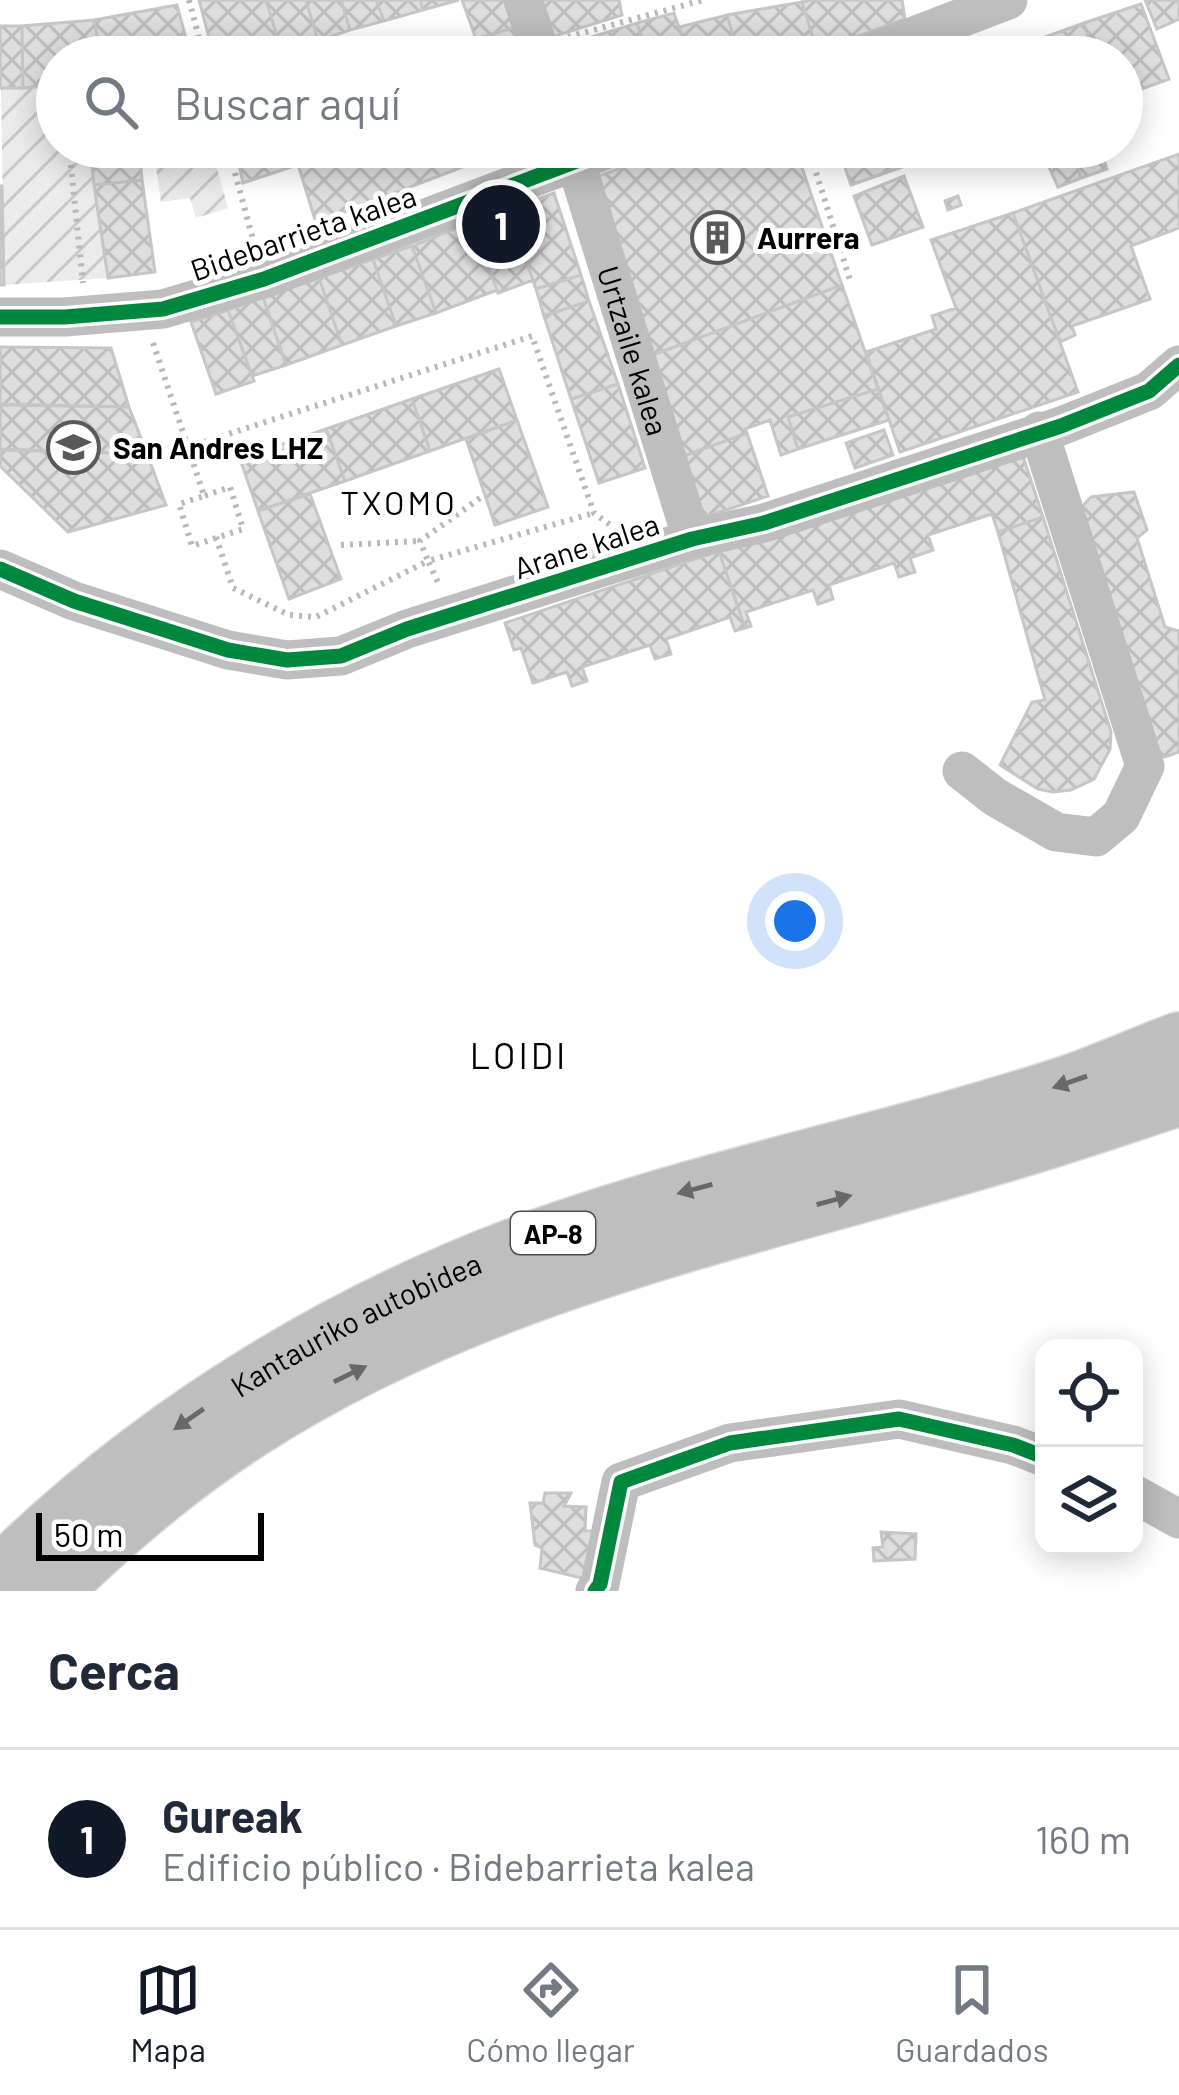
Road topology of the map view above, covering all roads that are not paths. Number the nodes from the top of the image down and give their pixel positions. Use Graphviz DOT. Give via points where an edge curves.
graph roads {
  1 [pos="523,0"];
  2 [pos="999,2"];
  3 [pos="535,36"];
  4 [pos="912,36"];
  5 [pos="538,168"];
  6 [pos="577,168"];
  7 [pos="0,316"];
  8 [pos="1179,365"];
  9 [pos="1039,431"];
  10 [pos="692,539"];
  11 [pos="0,569"];
  12 [pos="962,771"];
  13 [pos="1179,1041"];
  14 [pos="1179,1097"];
  15 [pos="1035,1454"];
  16 [pos="1143,1499"];
  17 [pos="1179,1519"];
  18 [pos="0,1575"];
  19 [pos="53,1591"];
  20 [pos="595,1591"];
  1 -- 3 [label="street"];
  2 -- 4 [label="street"];
  5 -- 7 [label="street, Bidebarrieta kalea" via="264,279 163,309"];
  6 -- 10 [label="street, Urtzaile kalea"];
  8 -- 9 [label="street, Arane kalea" via="1149,391"];
  9 -- 10 [label="street, Arane kalea" via="764,523"];
  9 -- 12 [label="street" via="1144,766 1121,816 1096,837 1056,832"];
  10 -- 11 [label="street, Arane kalea" via="341,656 287,660 228,650"];
  13 -- 18 [label="highway, Kantauriko autobidea / AP-8, one-way" via="1069,1084 558,1231 440,1279 302,1346 226,1394 108,1480"];
  19 -- 14 [label="highway, Kantauriko autobidea / AP-8, one-way" via="248,1431 463,1321 634,1258"];
  15 -- 20 [label="street" via="898,1419 730,1443 621,1482"];
  16 -- 17 [label="street"];
}
